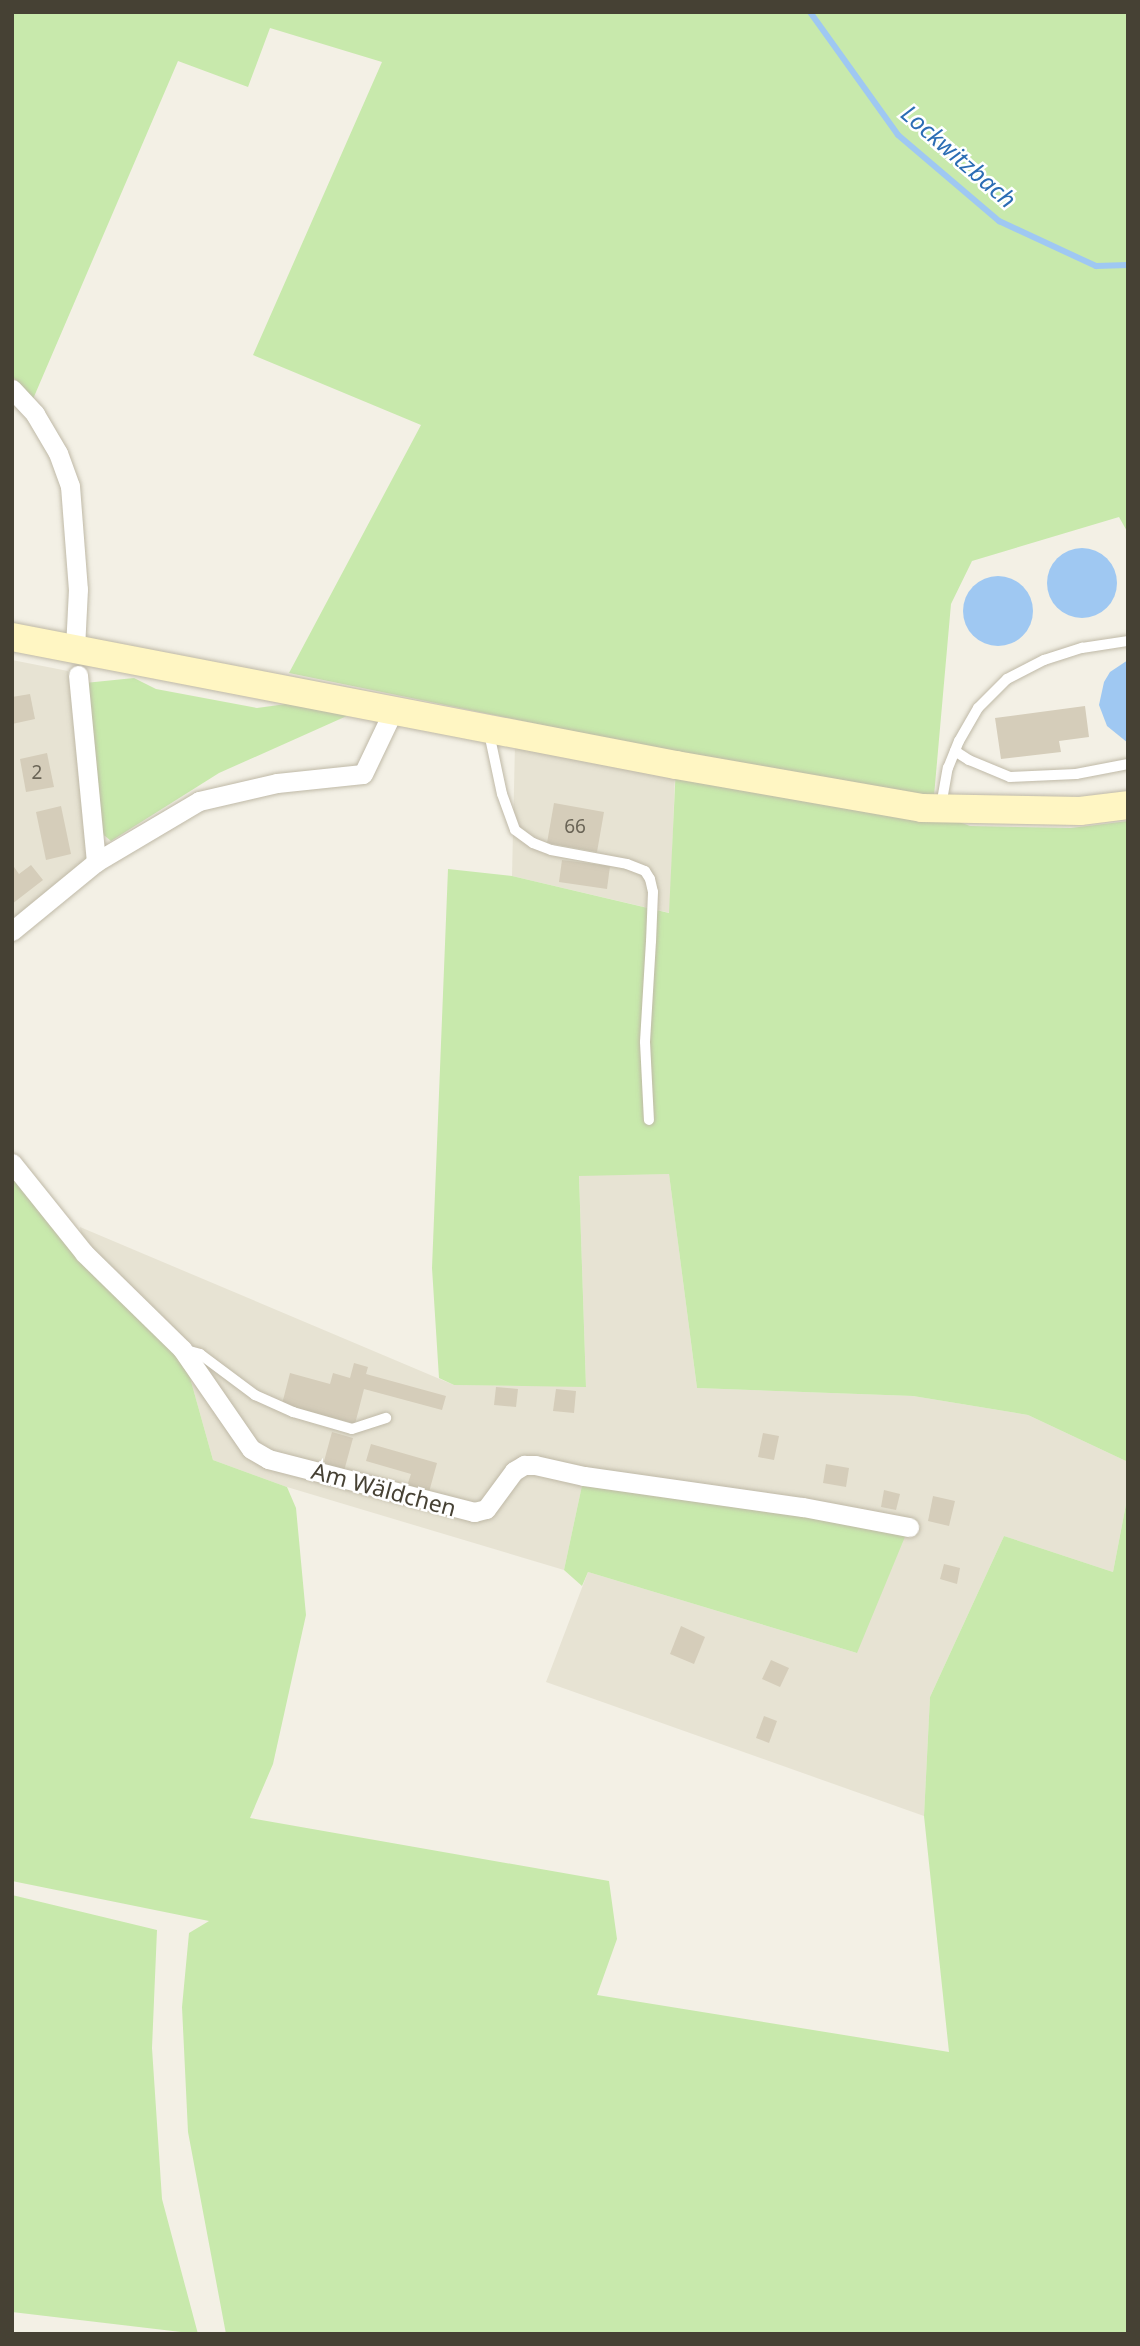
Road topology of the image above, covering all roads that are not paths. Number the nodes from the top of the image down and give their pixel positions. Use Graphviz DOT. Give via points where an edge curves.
graph roads {
  1 [pos="12,389"];
  2 [pos="12,637"];
  3 [pos="1128,642"];
  4 [pos="76,662"];
  5 [pos="393,711"];
  6 [pos="488,729"];
  7 [pos="955,751"];
  8 [pos="1128,764"];
  9 [pos="1128,805"];
  10 [pos="940,810"];
  11 [pos="96,862"];
  12 [pos="12,931"];
  13 [pos="649,1120"];
  14 [pos="12,1163"];
  15 [pos="182,1349"];
  16 [pos="386,1418"];
  17 [pos="909,1527"];
  1 -- 4 [label="street" via="35,414 70,486 78,589"];
  2 -- 4 [label="main road"];
  3 -- 7 [label="lane" via="1082,648 1007,679 978,708"];
  4 -- 5 [label="main road"];
  4 -- 11 [label="street"];
  5 -- 6 [label="main road"];
  5 -- 11 [label="street" via="363,774 277,783 199,801"];
  6 -- 10 [label="main road"];
  6 -- 13 [label="lane" via="514,830 551,850 627,864 650,878 645,1042"];
  7 -- 8 [label="lane" via="1010,777 1076,774"];
  7 -- 10 [label="lane"];
  9 -- 10 [label="main road" via="1080,811"];
  11 -- 12 [label="street"];
  14 -- 15 [label="street, Am Wäldchen" via="84,1253"];
  15 -- 16 [label="lane" via="200,1353 256,1395 293,1412 352,1429"];
  15 -- 17 [label="street, Am Wäldchen" via="251,1449 268,1459 474,1512 486,1509 514,1471 535,1465"];
}
